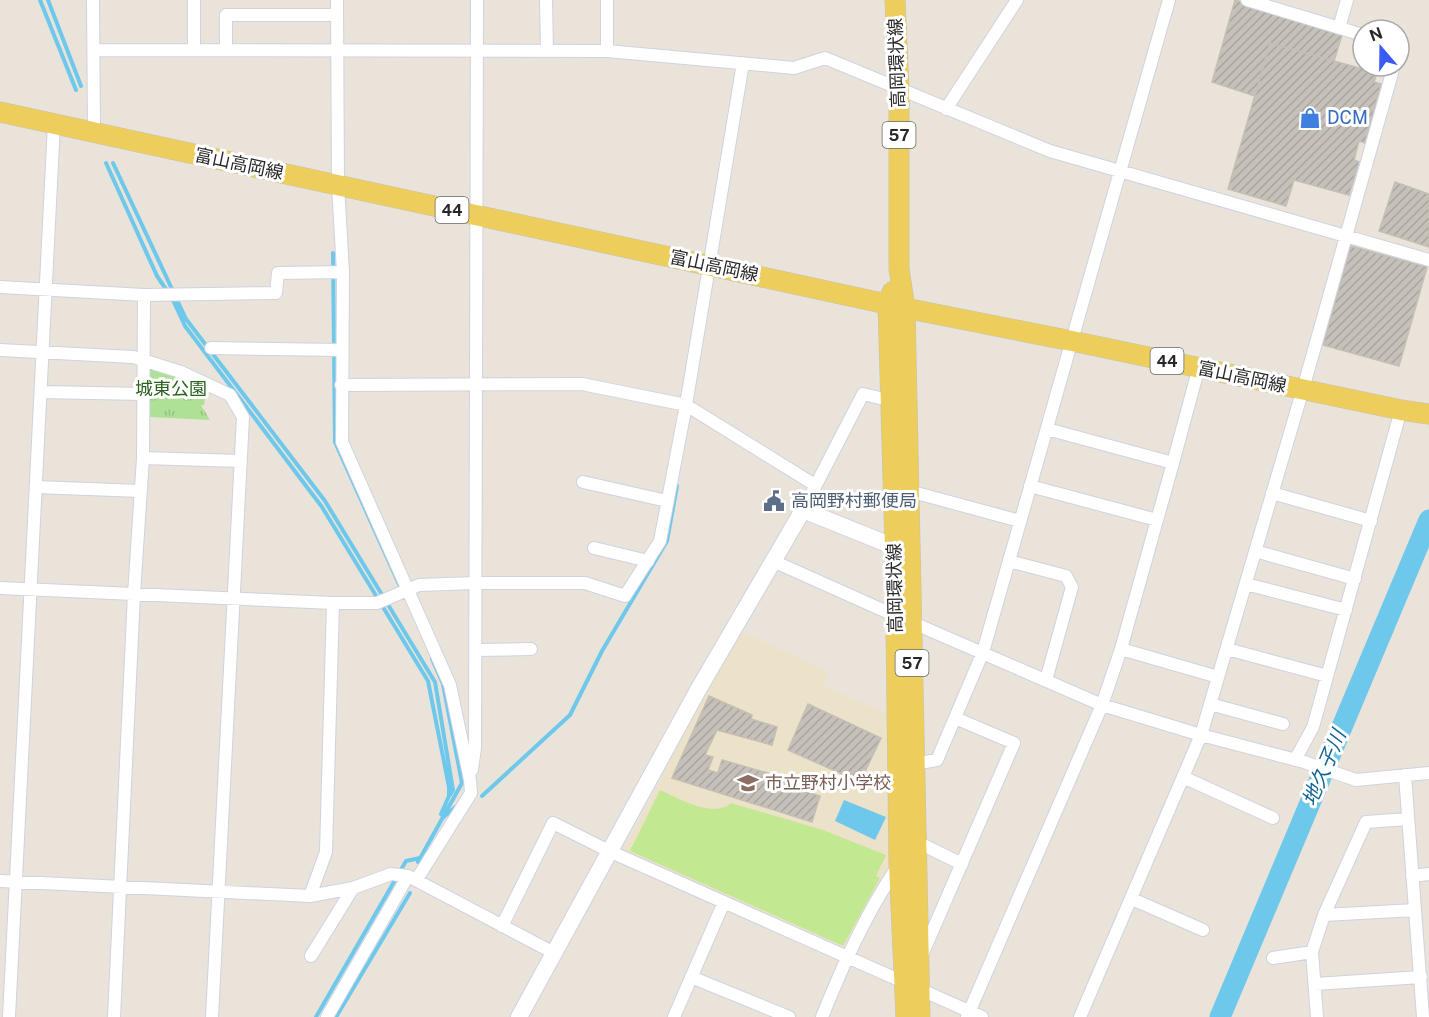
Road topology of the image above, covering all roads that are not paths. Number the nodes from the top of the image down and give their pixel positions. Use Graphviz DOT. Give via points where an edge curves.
graph roads {
  1 [pos="93,0"];
  2 [pos="194,0"];
  3 [pos="337,0"];
  4 [pos="477,0"];
  5 [pos="546,0"];
  6 [pos="607,0"];
  7 [pos="895,0"];
  8 [pos="1017,0"];
  9 [pos="1169,0"];
  10 [pos="1247,0"];
  11 [pos="1347,0"];
  12 [pos="338,15"];
  13 [pos="1339,28"];
  14 [pos="1351,32"];
  15 [pos="94,50"];
  16 [pos="194,50"];
  17 [pos="226,50"];
  18 [pos="547,50"];
  19 [pos="338,51"];
  20 [pos="607,51"];
  21 [pos="477,52"];
  22 [pos="744,63"];
  23 [pos="1391,78"];
  24 [pos="899,89"];
  25 [pos="946,109"];
  26 [pos="0,112"];
  27 [pos="54,124"];
  28 [pos="94,133"];
  29 [pos="1119,172"];
  30 [pos="338,186"];
  31 [pos="476,215"];
  32 [pos="1346,236"];
  33 [pos="1429,260"];
  34 [pos="708,264"];
  35 [pos="337,272"];
  36 [pos="0,287"];
  37 [pos="46,290"];
  38 [pos="144,296"];
  39 [pos="897,306"];
  40 [pos="1072,341"];
  41 [pos="211,348"];
  42 [pos="0,350"];
  43 [pos="342,350"];
  44 [pos="43,351"];
  45 [pos="145,360"];
  46 [pos="1199,367"];
  47 [pos="475,384"];
  48 [pos="341,386"];
  49 [pos="1303,389"];
  50 [pos="41,392"];
  51 [pos="144,394"];
  52 [pos="892,401"];
  53 [pos="689,407"];
  54 [pos="1401,410"];
  55 [pos="1429,414"];
  56 [pos="1047,429"];
  57 [pos="143,458"];
  58 [pos="241,461"];
  59 [pos="1173,462"];
  60 [pos="583,482"];
  61 [pos="815,484"];
  62 [pos="1030,486"];
  63 [pos="36,487"];
  64 [pos="140,491"];
  65 [pos="909,491"];
  66 [pos="1272,493"];
  67 [pos="667,501"];
  68 [pos="803,510"];
  69 [pos="1157,520"];
  70 [pos="1371,520"];
  71 [pos="1020,521"];
  72 [pos="902,546"];
  73 [pos="594,548"];
  74 [pos="1255,551"];
  75 [pos="648,561"];
  76 [pos="773,561"];
  77 [pos="1009,561"];
  78 [pos="1355,579"];
  79 [pos="476,583"];
  80 [pos="1246,584"];
  81 [pos="0,588"];
  82 [pos="31,589"];
  83 [pos="134,594"];
  84 [pos="395,594"];
  85 [pos="234,598"];
  86 [pos="333,603"];
  87 [pos="1346,610"];
  88 [pos="904,619"];
  89 [pos="531,649"];
  90 [pos="1121,649"];
  91 [pos="1227,649"];
  92 [pos="476,650"];
  93 [pos="983,652"];
  94 [pos="1327,676"];
  95 [pos="1218,677"];
  96 [pos="1046,680"];
  97 [pos="1210,704"];
  98 [pos="1102,705"];
  99 [pos="955,718"];
  100 [pos="1283,724"];
  101 [pos="1201,735"];
  102 [pos="1300,761"];
  103 [pos="913,764"];
  104 [pos="1429,774"];
  105 [pos="1405,775"];
  106 [pos="1184,777"];
  107 [pos="470,780"];
  108 [pos="1273,818"];
  109 [pos="1408,819"];
  110 [pos="915,841"];
  111 [pos="609,851"];
  112 [pos="899,863"];
  113 [pos="962,864"];
  114 [pos="1429,874"];
  115 [pos="1412,876"];
  116 [pos="413,878"];
  117 [pos="0,881"];
  118 [pos="16,882"];
  119 [pos="121,887"];
  120 [pos="352,888"];
  121 [pos="218,892"];
  122 [pos="310,896"];
  123 [pos="1132,899"];
  124 [pos="724,902"];
  125 [pos="1415,910"];
  126 [pos="1324,915"];
  127 [pos="502,926"];
  128 [pos="1203,930"];
  129 [pos="1312,952"];
  130 [pos="554,953"];
  131 [pos="311,956"];
  132 [pos="846,957"];
  133 [pos="1273,958"];
  134 [pos="918,962"];
  135 [pos="691,977"];
  136 [pos="1421,977"];
  137 [pos="1315,984"];
  138 [pos="912,987"];
  139 [pos="968,1014"];
  140 [pos="9,1017"];
  141 [pos="114,1017"];
  142 [pos="212,1017"];
  143 [pos="327,1017"];
  144 [pos="519,1017"];
  145 [pos="674,1017"];
  146 [pos="789,1017"];
  147 [pos="822,1017"];
  148 [pos="906,1017"];
  149 [pos="920,1017"];
  150 [pos="982,1017"];
  151 [pos="1080,1017"];
  152 [pos="1317,1017"];
  153 [pos="1423,1017"];
  1 -- 15 [label="street"];
  2 -- 16 [label="street"];
  3 -- 12 [label="street"];
  4 -- 21 [label="street"];
  5 -- 18 [label="street"];
  6 -- 20 [label="street"];
  7 -- 24 [label="main road, 高岡環状線 / 57"];
  8 -- 25 [label="street"];
  9 -- 29 [label="street"];
  10 -- 13 [label="street"];
  11 -- 13 [label="street"];
  12 -- 17 [label="street" via="226,15"];
  12 -- 19 [label="street"];
  13 -- 14 [label="street"];
  15 -- 16 [label="street"];
  15 -- 28 [label="street"];
  16 -- 17 [label="street"];
  17 -- 19 [label="street"];
  18 -- 20 [label="street"];
  18 -- 21 [label="street"];
  19 -- 21 [label="street"];
  19 -- 30 [label="street"];
  20 -- 22 [label="street"];
  21 -- 31 [label="street"];
  22 -- 24 [label="street" via="794,68 825,58"];
  22 -- 34 [label="street"];
  23 -- 32 [label="street"];
  24 -- 25 [label="street"];
  24 -- 39 [label="main road, 高岡環状線 / 57"];
  25 -- 29 [label="street" via="1050,151"];
  26 -- 27 [label="main road, 富山高岡線 / 44"];
  27 -- 28 [label="main road, 富山高岡線 / 44"];
  27 -- 37 [label="street"];
  28 -- 30 [label="main road, 富山高岡線 / 44"];
  29 -- 32 [label="street"];
  29 -- 40 [label="street"];
  30 -- 31 [label="main road, 富山高岡線 / 44"];
  30 -- 35 [label="street"];
  31 -- 34 [label="main road, 富山高岡線 / 44"];
  31 -- 47 [label="street"];
  32 -- 33 [label="street"];
  32 -- 49 [label="street"];
  34 -- 39 [label="main road, 富山高岡線 / 44"];
  34 -- 53 [label="street"];
  35 -- 38 [label="street" via="278,273 276,293"];
  35 -- 43 [label="street"];
  36 -- 37 [label="street"];
  37 -- 38 [label="street"];
  37 -- 44 [label="street"];
  38 -- 45 [label="street"];
  39 -- 40 [label="main road, 富山高岡線 / 44"];
  39 -- 52 [label="main road, 高岡環状線 / 57"];
  39 -- 65 [label="main road, 高岡環状線 / 57"];
  40 -- 46 [label="main road, 富山高岡線 / 44"];
  40 -- 56 [label="street"];
  41 -- 43 [label="street"];
  42 -- 44 [label="street"];
  43 -- 48 [label="street"];
  44 -- 45 [label="street"];
  44 -- 50 [label="street"];
  45 -- 51 [label="street"];
  45 -- 58 [label="street" via="230,395 243,417"];
  46 -- 49 [label="main road, 富山高岡線 / 44"];
  46 -- 59 [label="street"];
  47 -- 48 [label="street"];
  47 -- 53 [label="street" via="582,384"];
  47 -- 79 [label="street"];
  48 -- 84 [label="street" via="342,442"];
  49 -- 54 [label="main road, 富山高岡線 / 44"];
  49 -- 66 [label="street"];
  50 -- 51 [label="street"];
  50 -- 63 [label="street"];
  51 -- 57 [label="street"];
  52 -- 61 [label="street" via="863,394"];
  52 -- 72 [label="main road, 高岡環状線 / 57"];
  53 -- 61 [label="street"];
  53 -- 67 [label="street"];
  54 -- 55 [label="main road, 富山高岡線 / 44"];
  54 -- 70 [label="street"];
  56 -- 59 [label="street"];
  56 -- 62 [label="street"];
  57 -- 58 [label="street"];
  57 -- 64 [label="street"];
  58 -- 85 [label="street"];
  59 -- 69 [label="street"];
  60 -- 67 [label="street"];
  61 -- 68 [label="street"];
  62 -- 69 [label="street"];
  62 -- 71 [label="street"];
  63 -- 64 [label="street"];
  63 -- 82 [label="street"];
  64 -- 83 [label="street"];
  65 -- 71 [label="street"];
  65 -- 72 [label="main road, 高岡環状線 / 57"];
  66 -- 70 [label="street"];
  66 -- 74 [label="street"];
  67 -- 75 [label="street" via="660,541"];
  68 -- 72 [label="street"];
  68 -- 76 [label="street"];
  69 -- 90 [label="street"];
  70 -- 78 [label="street"];
  71 -- 77 [label="street"];
  72 -- 88 [label="main road, 高岡環状線 / 57"];
  73 -- 75 [label="street"];
  74 -- 78 [label="street"];
  74 -- 80 [label="street"];
  75 -- 79 [label="street" via="625,597 585,583"];
  76 -- 88 [label="street"];
  76 -- 111 [label="street"];
  77 -- 93 [label="street"];
  77 -- 96 [label="street" via="1066,576 1072,586"];
  78 -- 87 [label="street"];
  79 -- 84 [label="street" via="419,585"];
  79 -- 92 [label="street"];
  80 -- 87 [label="street"];
  80 -- 91 [label="street"];
  81 -- 82 [label="street"];
  82 -- 83 [label="street"];
  82 -- 118 [label="street"];
  83 -- 85 [label="street"];
  83 -- 119 [label="street"];
  84 -- 86 [label="street"];
  84 -- 107 [label="street" via="450,685"];
  85 -- 86 [label="street"];
  85 -- 121 [label="street"];
  86 -- 122 [label="street" via="326,852"];
  87 -- 94 [label="street"];
  88 -- 93 [label="street"];
  88 -- 103 [label="main road, 高岡環状線 / 57"];
  88 -- 112 [label="main road, 高岡環状線 / 57"];
  89 -- 92 [label="street"];
  90 -- 95 [label="street"];
  90 -- 98 [label="street"];
  91 -- 94 [label="street"];
  91 -- 95 [label="street"];
  92 -- 107 [label="street" via="475,748"];
  93 -- 96 [label="street"];
  93 -- 99 [label="street"];
  94 -- 102 [label="street"];
  95 -- 97 [label="street"];
  96 -- 98 [label="street"];
  97 -- 100 [label="street"];
  97 -- 101 [label="street"];
  98 -- 101 [label="street"];
  98 -- 139 [label="street"];
  99 -- 103 [label="street" via="937,760"];
  99 -- 113 [label="street" via="1014,743"];
  101 -- 102 [label="street"];
  101 -- 106 [label="street"];
  102 -- 105 [label="street" via="1356,780"];
  103 -- 110 [label="main road, 高岡環状線 / 57"];
  104 -- 105 [label="street"];
  105 -- 109 [label="street"];
  106 -- 108 [label="street"];
  106 -- 123 [label="street"];
  107 -- 116 [label="street" via="471,793 464,807"];
  109 -- 115 [label="street"];
  109 -- 126 [label="street" via="1366,822"];
  110 -- 113 [label="street"];
  110 -- 134 [label="main road, 高岡環状線 / 57"];
  111 -- 124 [label="street"];
  111 -- 127 [label="street" via="553,823"];
  111 -- 130 [label="street"];
  112 -- 132 [label="street"];
  112 -- 138 [label="main road, 高岡環状線 / 57"];
  113 -- 134 [label="street"];
  114 -- 115 [label="street"];
  115 -- 125 [label="street"];
  116 -- 120 [label="street" via="391,874"];
  116 -- 127 [label="street"];
  116 -- 143 [label="street"];
  117 -- 118 [label="street"];
  118 -- 119 [label="street"];
  118 -- 140 [label="street"];
  119 -- 121 [label="street"];
  119 -- 141 [label="street"];
  120 -- 122 [label="street"];
  120 -- 131 [label="street"];
  121 -- 122 [label="street"];
  121 -- 142 [label="street"];
  123 -- 128 [label="street"];
  123 -- 151 [label="street"];
  124 -- 132 [label="street"];
  124 -- 135 [label="street"];
  125 -- 126 [label="street"];
  125 -- 136 [label="street"];
  126 -- 129 [label="street"];
  127 -- 130 [label="street"];
  129 -- 133 [label="street"];
  129 -- 137 [label="street"];
  130 -- 144 [label="street"];
  132 -- 138 [label="street"];
  132 -- 147 [label="street"];
  134 -- 138 [label="main road, 高岡環状線 / 57"];
  135 -- 145 [label="street"];
  135 -- 146 [label="street"];
  136 -- 137 [label="street"];
  136 -- 153 [label="street"];
  137 -- 152 [label="street"];
  138 -- 139 [label="street"];
  138 -- 148 [label="main road, 高岡環状線 / 57"];
  138 -- 149 [label="main road, 高岡環状線 / 57"];
  139 -- 150 [label="street"];
}
